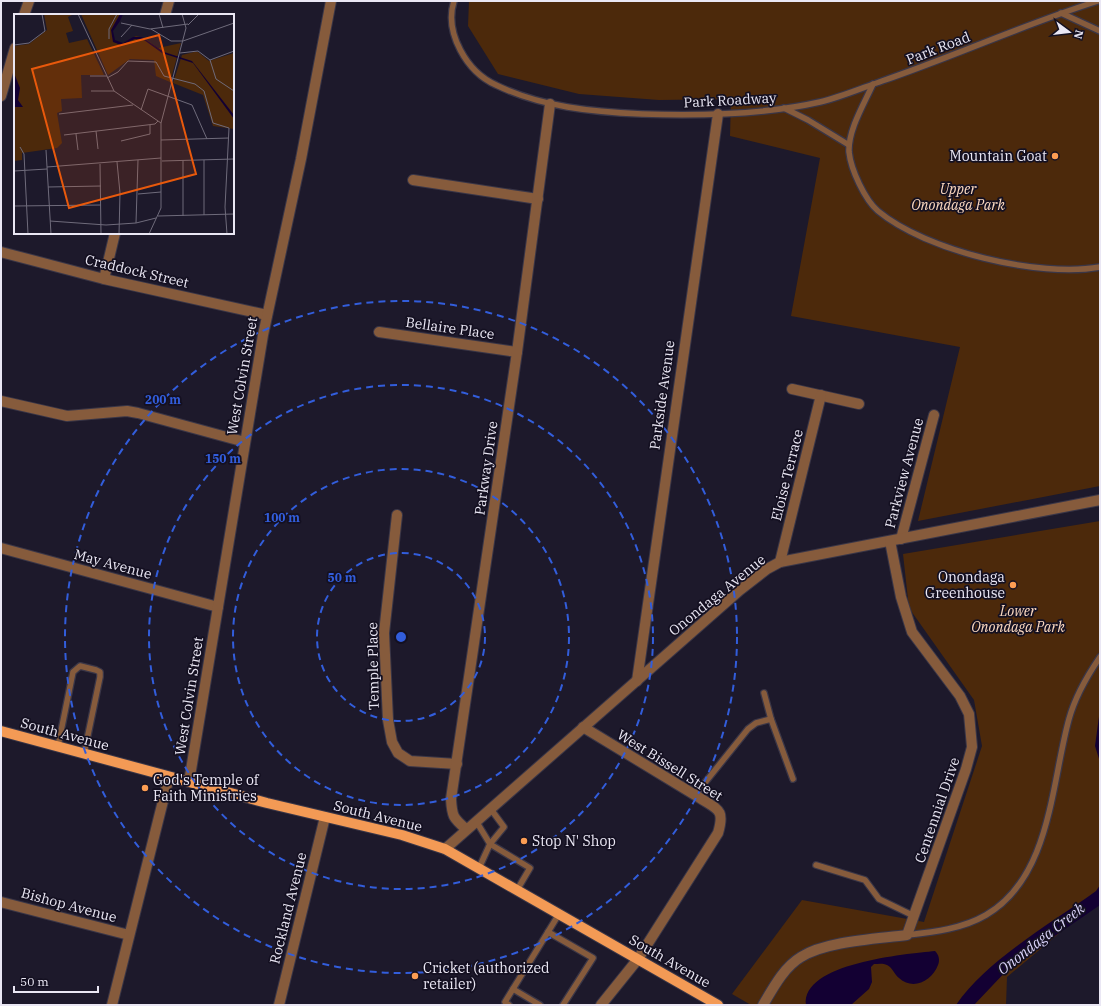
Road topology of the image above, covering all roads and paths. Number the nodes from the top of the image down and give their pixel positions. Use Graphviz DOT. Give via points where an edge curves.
graph roads {
  1 [pos="28,1"];
  2 [pos="168,1"];
  3 [pos="331,1"];
  4 [pos="454,1"];
  5 [pos="1098,1"];
  6 [pos="1061,13"];
  7 [pos="24,14"];
  8 [pos="165,14"];
  9 [pos="1100,31"];
  10 [pos="14,51"];
  11 [pos="873,84"];
  12 [pos="1,96"];
  13 [pos="550,104"];
  14 [pos="784,108"];
  15 [pos="718,114"];
  16 [pos="850,145"];
  17 [pos="413,180"];
  18 [pos="538,199"];
  19 [pos="115,234"];
  20 [pos="1,252"];
  21 [pos="1100,267"];
  22 [pos="104,279"];
  23 [pos="267,315"];
  24 [pos="379,332"];
  25 [pos="517,352"];
  26 [pos="792,389"];
  27 [pos="821,395"];
  28 [pos="1,401"];
  29 [pos="859,404"];
  30 [pos="934,415"];
  31 [pos="245,442"];
  32 [pos="1100,500"];
  33 [pos="397,515"];
  34 [pos="901,539"];
  35 [pos="890,541"];
  36 [pos="1,548"];
  37 [pos="780,562"];
  38 [pos="218,607"];
  39 [pos="1100,657"];
  40 [pos="637,681"];
  41 [pos="764,693"];
  42 [pos="771,718"];
  43 [pos="583,727"];
  44 [pos="1,731"];
  45 [pos="58,746"];
  46 [pos="84,754"];
  47 [pos="457,764"];
  48 [pos="169,777"];
  49 [pos="793,780"];
  50 [pos="189,782"];
  51 [pos="695,795"];
  52 [pos="490,808"];
  53 [pos="325,817"];
  54 [pos="476,821"];
  55 [pos="466,830"];
  56 [pos="490,844"];
  57 [pos="445,849"];
  58 [pos="816,865"];
  59 [pos="479,868"];
  60 [pos="517,890"];
  61 [pos="1,902"];
  62 [pos="559,914"];
  63 [pos="914,916"];
  64 [pos="548,932"];
  65 [pos="129,935"];
  66 [pos="907,935"];
  67 [pos="638,959"];
  68 [pos="514,989"];
  69 [pos="112,1005"];
  70 [pos="279,1005"];
  71 [pos="509,1005"];
  72 [pos="540,1005"];
  73 [pos="563,1005"];
  74 [pos="601,1005"];
  75 [pos="718,1005"];
  76 [pos="763,1005"];
  1 -- 7 [label="street"];
  2 -- 8 [label="street"];
  3 -- 23 [label="street, West Colvin Street" via="301,159"];
  4 -- 13 [label="lane, Park Roadway" via="451,20 453,33 473,69 509,92"];
  5 -- 6 [label="lane, Park Road"];
  6 -- 9 [label="lane"];
  6 -- 11 [label="lane, Park Road"];
  10 -- 12 [label="street"];
  11 -- 14 [label="lane, Park Road" via="821,101"];
  11 -- 16 [label="lane" via="852,134"];
  13 -- 15 [label="lane, Park Roadway" via="626,113"];
  13 -- 18 [label="street, Parkway Drive"];
  14 -- 15 [label="lane, Park Roadway"];
  14 -- 16 [label="lane, Park Roadway"];
  15 -- 40 [label="street, Parkside Avenue"];
  16 -- 21 [label="lane" via="851,162 864,194 877,210 897,225 971,254 1009,263 1060,269"];
  17 -- 18 [label="street"];
  18 -- 25 [label="street, Parkway Drive"];
  19 -- 22 [label="street"];
  20 -- 22 [label="street, Craddock Street"];
  22 -- 23 [label="street, Craddock Street"];
  23 -- 31 [label="street, West Colvin Street"];
  24 -- 25 [label="street, Bellaire Place"];
  25 -- 47 [label="street, Parkway Drive"];
  26 -- 27 [label="street"];
  27 -- 29 [label="street"];
  27 -- 37 [label="street, Eloise Terrace"];
  28 -- 31 [label="street" via="67,416 138,413"];
  30 -- 34 [label="street, Parkview Avenue"];
  31 -- 38 [label="street, West Colvin Street"];
  32 -- 34 [label="street, Onondaga Avenue"];
  33 -- 47 [label="street, Temple Place" via="384,633 392,742 398,754 410,761"];
  34 -- 35 [label="street, Onondaga Avenue"];
  35 -- 37 [label="street, Onondaga Avenue"];
  35 -- 63 [label="street, Centennial Drive" via="901,597 912,632 960,696 969,714 971,726 972,747 966,769"];
  36 -- 38 [label="street, May Avenue"];
  37 -- 40 [label="street, Onondaga Avenue" via="740,590"];
  38 -- 50 [label="street, West Colvin Street"];
  39 -- 66 [label="lane" via="1088,675 1069,718 1043,833 1033,864 1017,888 985,916 958,927"];
  40 -- 43 [label="street, Onondaga Avenue"];
  41 -- 42 [label="lane"];
  42 -- 49 [label="lane"];
  42 -- 51 [label="lane" via="748,729"];
  43 -- 51 [label="street, West Bissell Street"];
  43 -- 52 [label="street, Onondaga Avenue"];
  44 -- 45 [label="main road, South Avenue"];
  45 -- 46 [label="main road, South Avenue"];
  45 -- 46 [label="lane" via="73,672 80,666 96,670 100,672 100,677"];
  46 -- 48 [label="main road, South Avenue"];
  47 -- 55 [label="street, Parkway Drive" via="451,799 452,813 454,819"];
  48 -- 50 [label="main road, South Avenue"];
  48 -- 65 [label="street"];
  50 -- 53 [label="main road, South Avenue"];
  51 -- 67 [label="street, West Bissell Street" via="721,815 718,833"];
  52 -- 54 [label="street, Onondaga Avenue"];
  52 -- 56 [label="lane" via="504,826"];
  53 -- 57 [label="main road, South Avenue" via="402,835"];
  53 -- 70 [label="street, Rockland Avenue"];
  54 -- 55 [label="street, Onondaga Avenue"];
  54 -- 56 [label="lane"];
  55 -- 57 [label="street, Onondaga Avenue"];
  56 -- 59 [label="lane"];
  56 -- 60 [label="lane" via="530,868"];
  57 -- 59 [label="main road, South Avenue"];
  58 -- 63 [label="lane" via="865,880 879,899"];
  59 -- 60 [label="main road, South Avenue"];
  60 -- 62 [label="main road, South Avenue"];
  61 -- 65 [label="street, Bishop Avenue"];
  62 -- 64 [label="lane"];
  62 -- 67 [label="main road, South Avenue"];
  63 -- 66 [label="street, Centennial Drive"];
  64 -- 68 [label="lane"];
  64 -- 73 [label="lane" via="593,958"];
  65 -- 69 [label="street"];
  66 -- 76 [label="street" via="840,944 812,951 792,964 776,983"];
  67 -- 74 [label="street"];
  67 -- 75 [label="main road, South Avenue"];
  68 -- 71 [label="lane" via="505,1002"];
  68 -- 72 [label="lane"];
}
